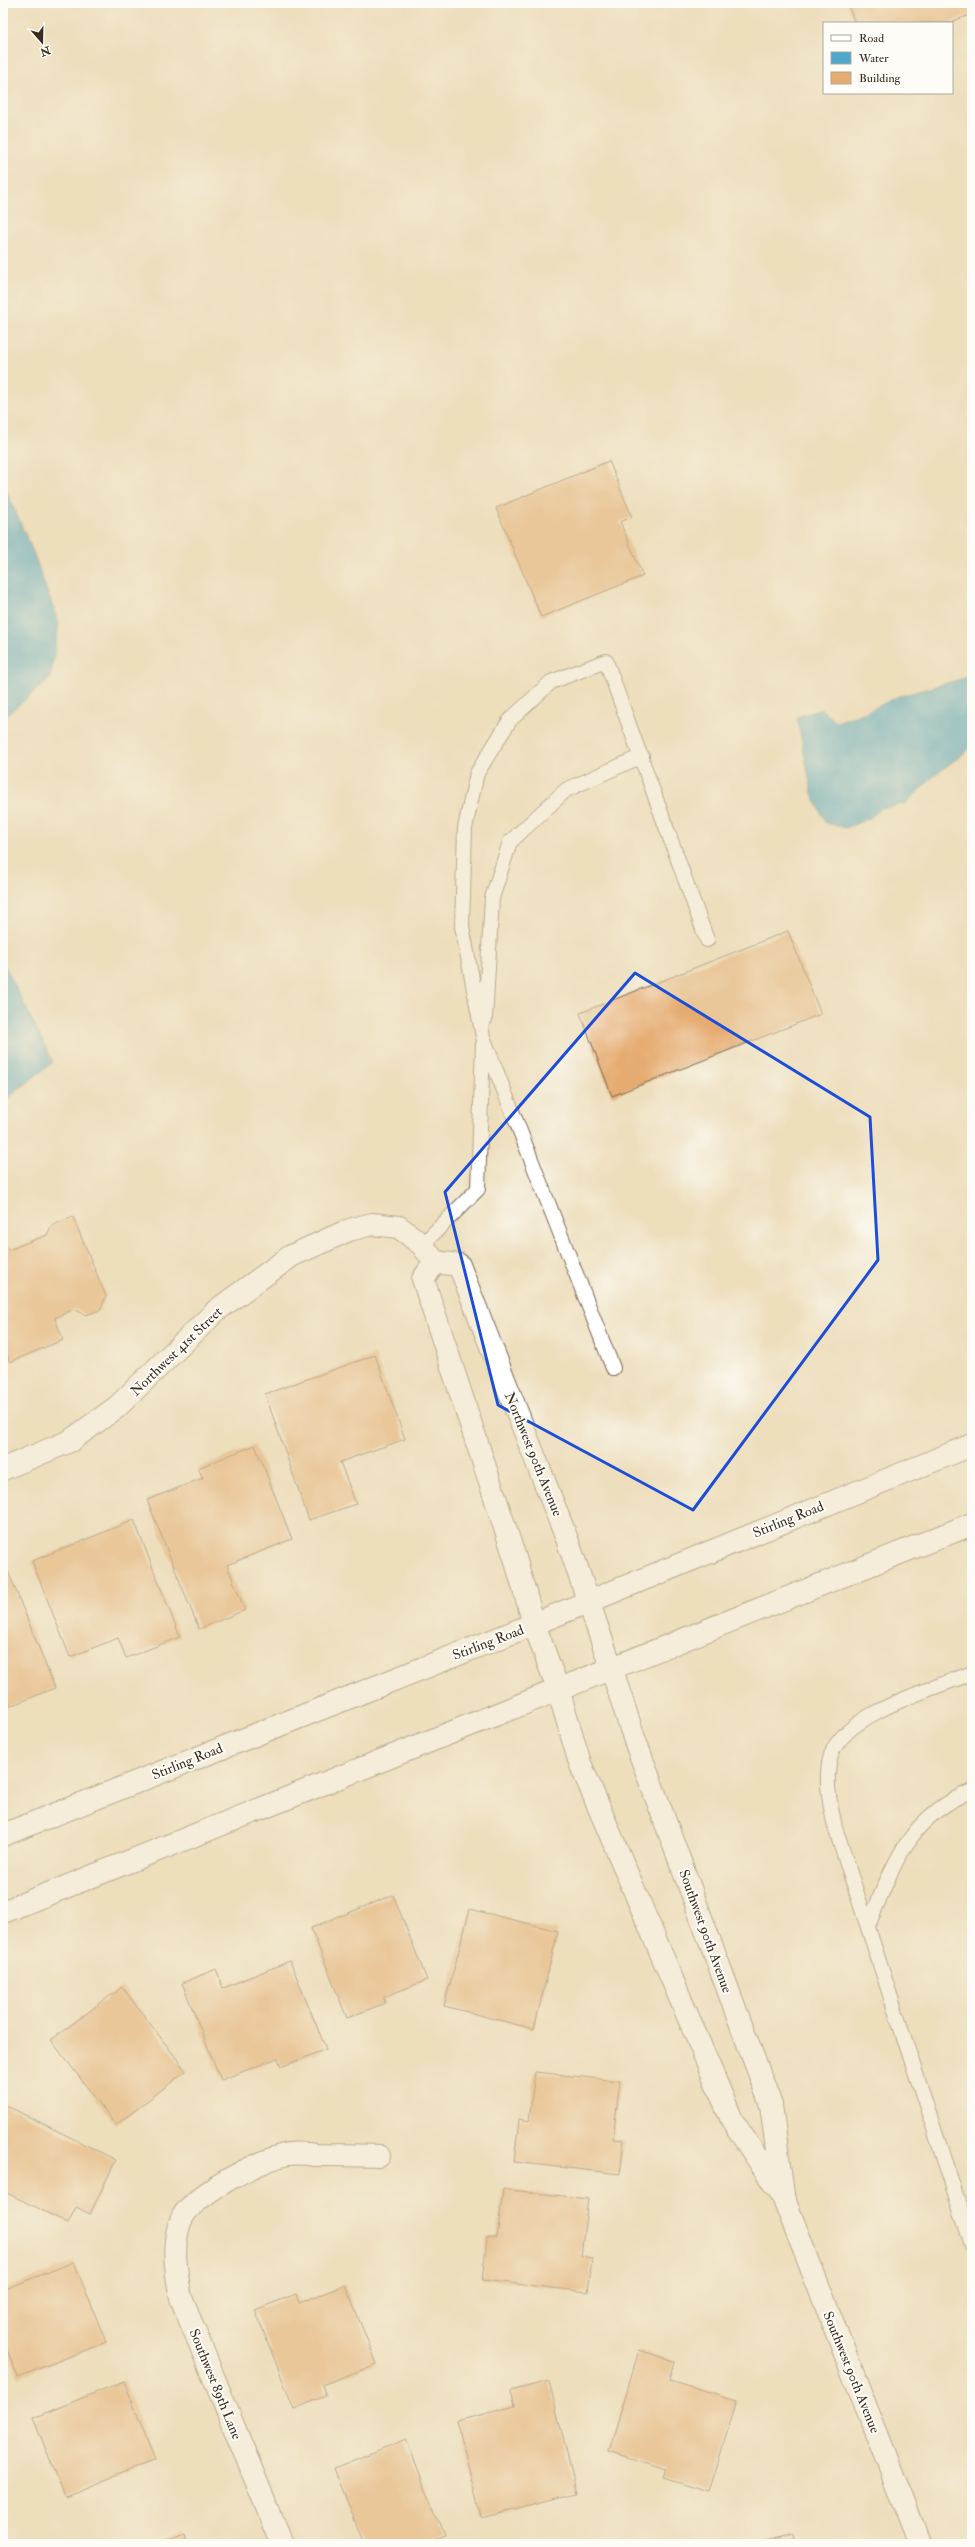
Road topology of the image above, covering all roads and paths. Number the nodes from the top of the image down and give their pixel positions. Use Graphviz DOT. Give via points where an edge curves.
graph roads {
  1 [pos="642,756"];
  2 [pos="707,940"];
  3 [pos="484,1037"];
  4 [pos="429,1254"];
  5 [pos="614,1368"];
  6 [pos="972,1445"];
  7 [pos="3,1469"];
  8 [pos="972,1524"];
  9 [pos="589,1600"];
  10 [pos="534,1624"];
  11 [pos="611,1667"];
  12 [pos="972,1673"];
  13 [pos="558,1689"];
  14 [pos="972,1791"];
  15 [pos="3,1835"];
  16 [pos="3,1912"];
  17 [pos="868,1926"];
  18 [pos="379,2156"];
  19 [pos="784,2199"];
  20 [pos="972,2245"];
  21 [pos="282,2544"];
  22 [pos="920,2544"];
  1 -- 2 [label="lane"];
  1 -- 3 [label="lane" via="566,790 510,842 492,898"];
  1 -- 3 [label="lane" via="606,661 551,682 510,720 477,773 465,828 462,926"];
  3 -- 4 [label="lane" via="478,1189"];
  3 -- 5 [label="lane"];
  4 -- 7 [label="street, Northwest 41st Street" via="399,1227 372,1224 349,1230 291,1256 217,1310 117,1407 70,1441"];
  4 -- 9 [label="street, Northwest 90th Avenue" via="459,1265"];
  4 -- 10 [label="street" via="423,1279 515,1558"];
  6 -- 9 [label="street, Stirling Road"];
  8 -- 11 [label="street"];
  9 -- 10 [label="street, Stirling Road"];
  9 -- 11 [label="street, Northwest 90th Avenue"];
  10 -- 13 [label="street"];
  10 -- 15 [label="street, Stirling Road"];
  11 -- 13 [label="street"];
  11 -- 19 [label="street, Southwest 90th Avenue" via="634,1738 771,2105"];
  12 -- 17 [label="lane" via="870,1714 848,1729 831,1755 828,1795 835,1827"];
  13 -- 16 [label="street"];
  13 -- 19 [label="street, Southwest 90th Avenue" via="580,1763 732,2120"];
  14 -- 17 [label="lane" via="939,1807 920,1825 899,1855"];
  17 -- 20 [label="lane"];
  18 -- 21 [label="street, Southwest 89th Lane" via="288,2154 254,2166 219,2184 198,2200 181,2218 176,2234 175,2253 181,2298"];
  19 -- 22 [label="street, Southwest 90th Avenue"];
}
